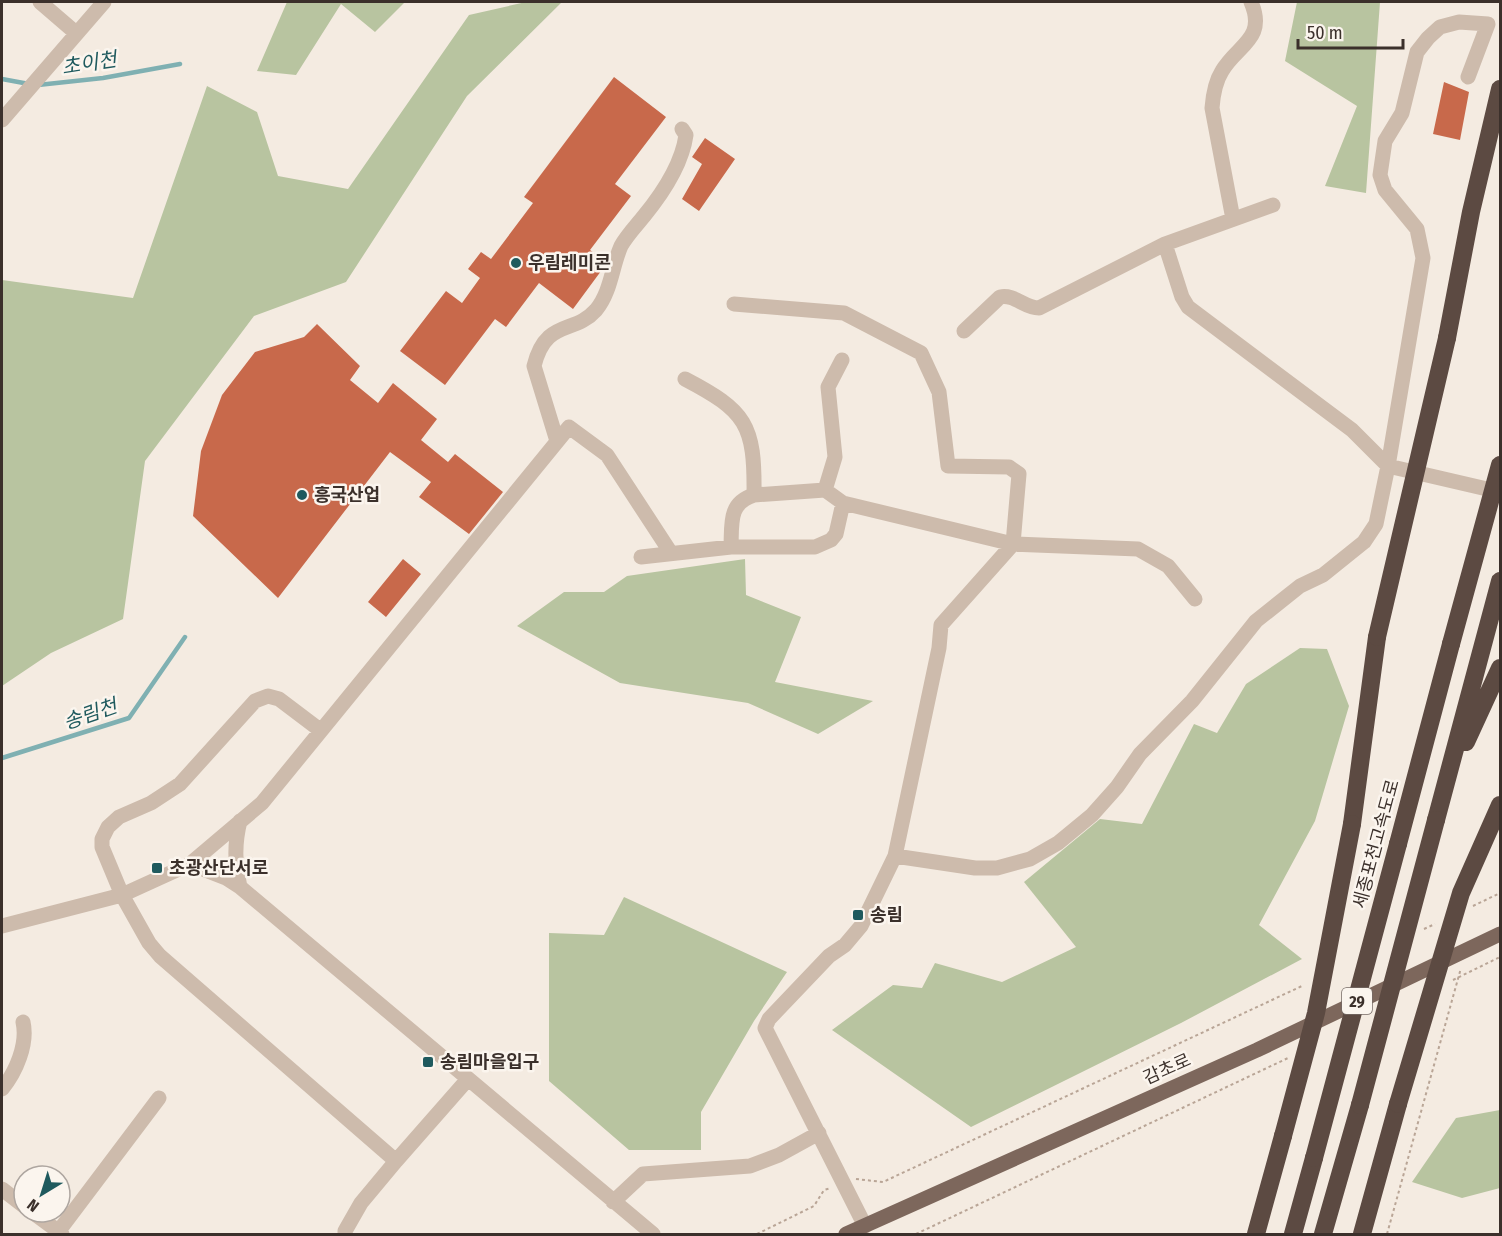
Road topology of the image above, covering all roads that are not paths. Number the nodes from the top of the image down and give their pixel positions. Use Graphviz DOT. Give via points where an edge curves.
graph roads {
  1 [pos="40,2"];
  2 [pos="104,2"];
  3 [pos="1251,2"];
  4 [pos="76,33"];
  5 [pos="1468,77"];
  6 [pos="1500,89"];
  7 [pos="2,120"];
  8 [pos="1500,125"];
  9 [pos="682,129"];
  10 [pos="1274,205"];
  11 [pos="1233,219"];
  12 [pos="1165,244"];
  13 [pos="734,304"];
  14 [pos="964,331"];
  15 [pos="1447,338"];
  16 [pos="842,360"];
  17 [pos="685,379"];
  18 [pos="557,441"];
  19 [pos="1500,465"];
  20 [pos="1388,466"];
  21 [pos="825,490"];
  22 [pos="1500,492"];
  23 [pos="754,495"];
  24 [pos="843,503"];
  25 [pos="1013,544"];
  26 [pos="731,547"];
  27 [pos="671,554"];
  28 [pos="641,557"];
  29 [pos="1500,581"];
  30 [pos="1195,599"];
  31 [pos="1500,668"];
  32 [pos="320,730"];
  33 [pos="1445,787"];
  34 [pos="1500,805"];
  35 [pos="240,821"];
  36 [pos="895,856"];
  37 [pos="190,864"];
  38 [pos="240,887"];
  39 [pos="122,895"];
  40 [pos="2,926"];
  41 [pos="1500,934"];
  42 [pos="23,1022"];
  43 [pos="468,1079"];
  44 [pos="2,1089"];
  45 [pos="159,1098"];
  46 [pos="819,1133"];
  47 [pos="396,1161"];
  48 [pos="613,1202"];
  49 [pos="865,1226"];
  50 [pos="60,1233"];
  51 [pos="345,1234"];
  52 [pos="653,1234"];
  53 [pos="846,1234"];
  54 [pos="1256,1234"];
  55 [pos="1293,1234"];
  56 [pos="1323,1234"];
  57 [pos="1362,1234"];
  1 -- 4 [label="street"];
  2 -- 4 [label="street"];
  3 -- 11 [label="street" via="1256,23 1252,36 1222,71 1212,108"];
  4 -- 7 [label="street"];
  5 -- 20 [label="street" via="1488,24 1440,27 1417,52 1402,113 1386,141 1380,175 1385,190 1417,229 1423,258"];
  6 -- 15 [label="highway"];
  8 -- 15 [label="highway"];
  9 -- 18 [label="street" via="686,135 681,156 661,191 622,243 596,309 551,334 536,354 534,366"];
  10 -- 11 [label="street"];
  11 -- 12 [label="street"];
  12 -- 14 [label="street" via="1039,308 1000,297"];
  12 -- 20 [label="street" via="1188,307 1352,430"];
  13 -- 25 [label="street" via="844,313 921,353 939,392 948,466 1009,467 1018,472"];
  15 -- 54 [label="highway, bridge" via="1377,637 1352,824 1316,1012"];
  16 -- 21 [label="street" via="828,387 836,457"];
  17 -- 23 [label="street" via="735,409 745,425 752,453"];
  18 -- 27 [label="street" via="569,427 607,455"];
  18 -- 32 [label="street"];
  19 -- 55 [label="highway, 세종포천고속도로 / 29, bridge"];
  20 -- 22 [label="street"];
  20 -- 36 [label="street" via="1376,525 1364,542 1256,621 1192,701 1140,754 1117,788 1058,843 1030,860 997,868"];
  21 -- 23 [label="street"];
  21 -- 24 [label="street"];
  23 -- 26 [label="street" via="739,501 734,510"];
  24 -- 25 [label="street"];
  24 -- 26 [label="street" via="836,534 823,544"];
  25 -- 30 [label="street" via="1138,549 1168,566"];
  25 -- 36 [label="street" via="941,625"];
  26 -- 27 [label="street"];
  27 -- 28 [label="street"];
  29 -- 33 [label="highway, 29"];
  31 -- 33 [label="highway"];
  32 -- 35 [label="street" via="262,802"];
  32 -- 39 [label="street" via="279,699 268,696 255,701 180,784 152,803 118,817 108,827 102,847"];
  33 -- 56 [label="highway, 29, bridge"];
  34 -- 57 [label="highway, bridge" via="1461,893"];
  35 -- 37 [label="street"];
  35 -- 38 [label="street" via="234,844"];
  36 -- 46 [label="street" via="861,926 769,1019 765,1028"];
  37 -- 38 [label="street"];
  37 -- 39 [label="street"];
  38 -- 43 [label="street"];
  39 -- 40 [label="street"];
  39 -- 47 [label="street" via="160,956"];
  41 -- 49 [label="main road, 감초로" via="1257,1050"];
  42 -- 44 [label="street" via="24,1043"];
  43 -- 47 [label="street"];
  43 -- 48 [label="street"];
  45 -- 50 [label="street"];
  46 -- 48 [label="street" via="780,1155 750,1166 643,1174"];
  46 -- 49 [label="street"];
  47 -- 51 [label="street" via="361,1203"];
  48 -- 52 [label="street"];
  49 -- 53 [label="main road, 감초로"];
}
